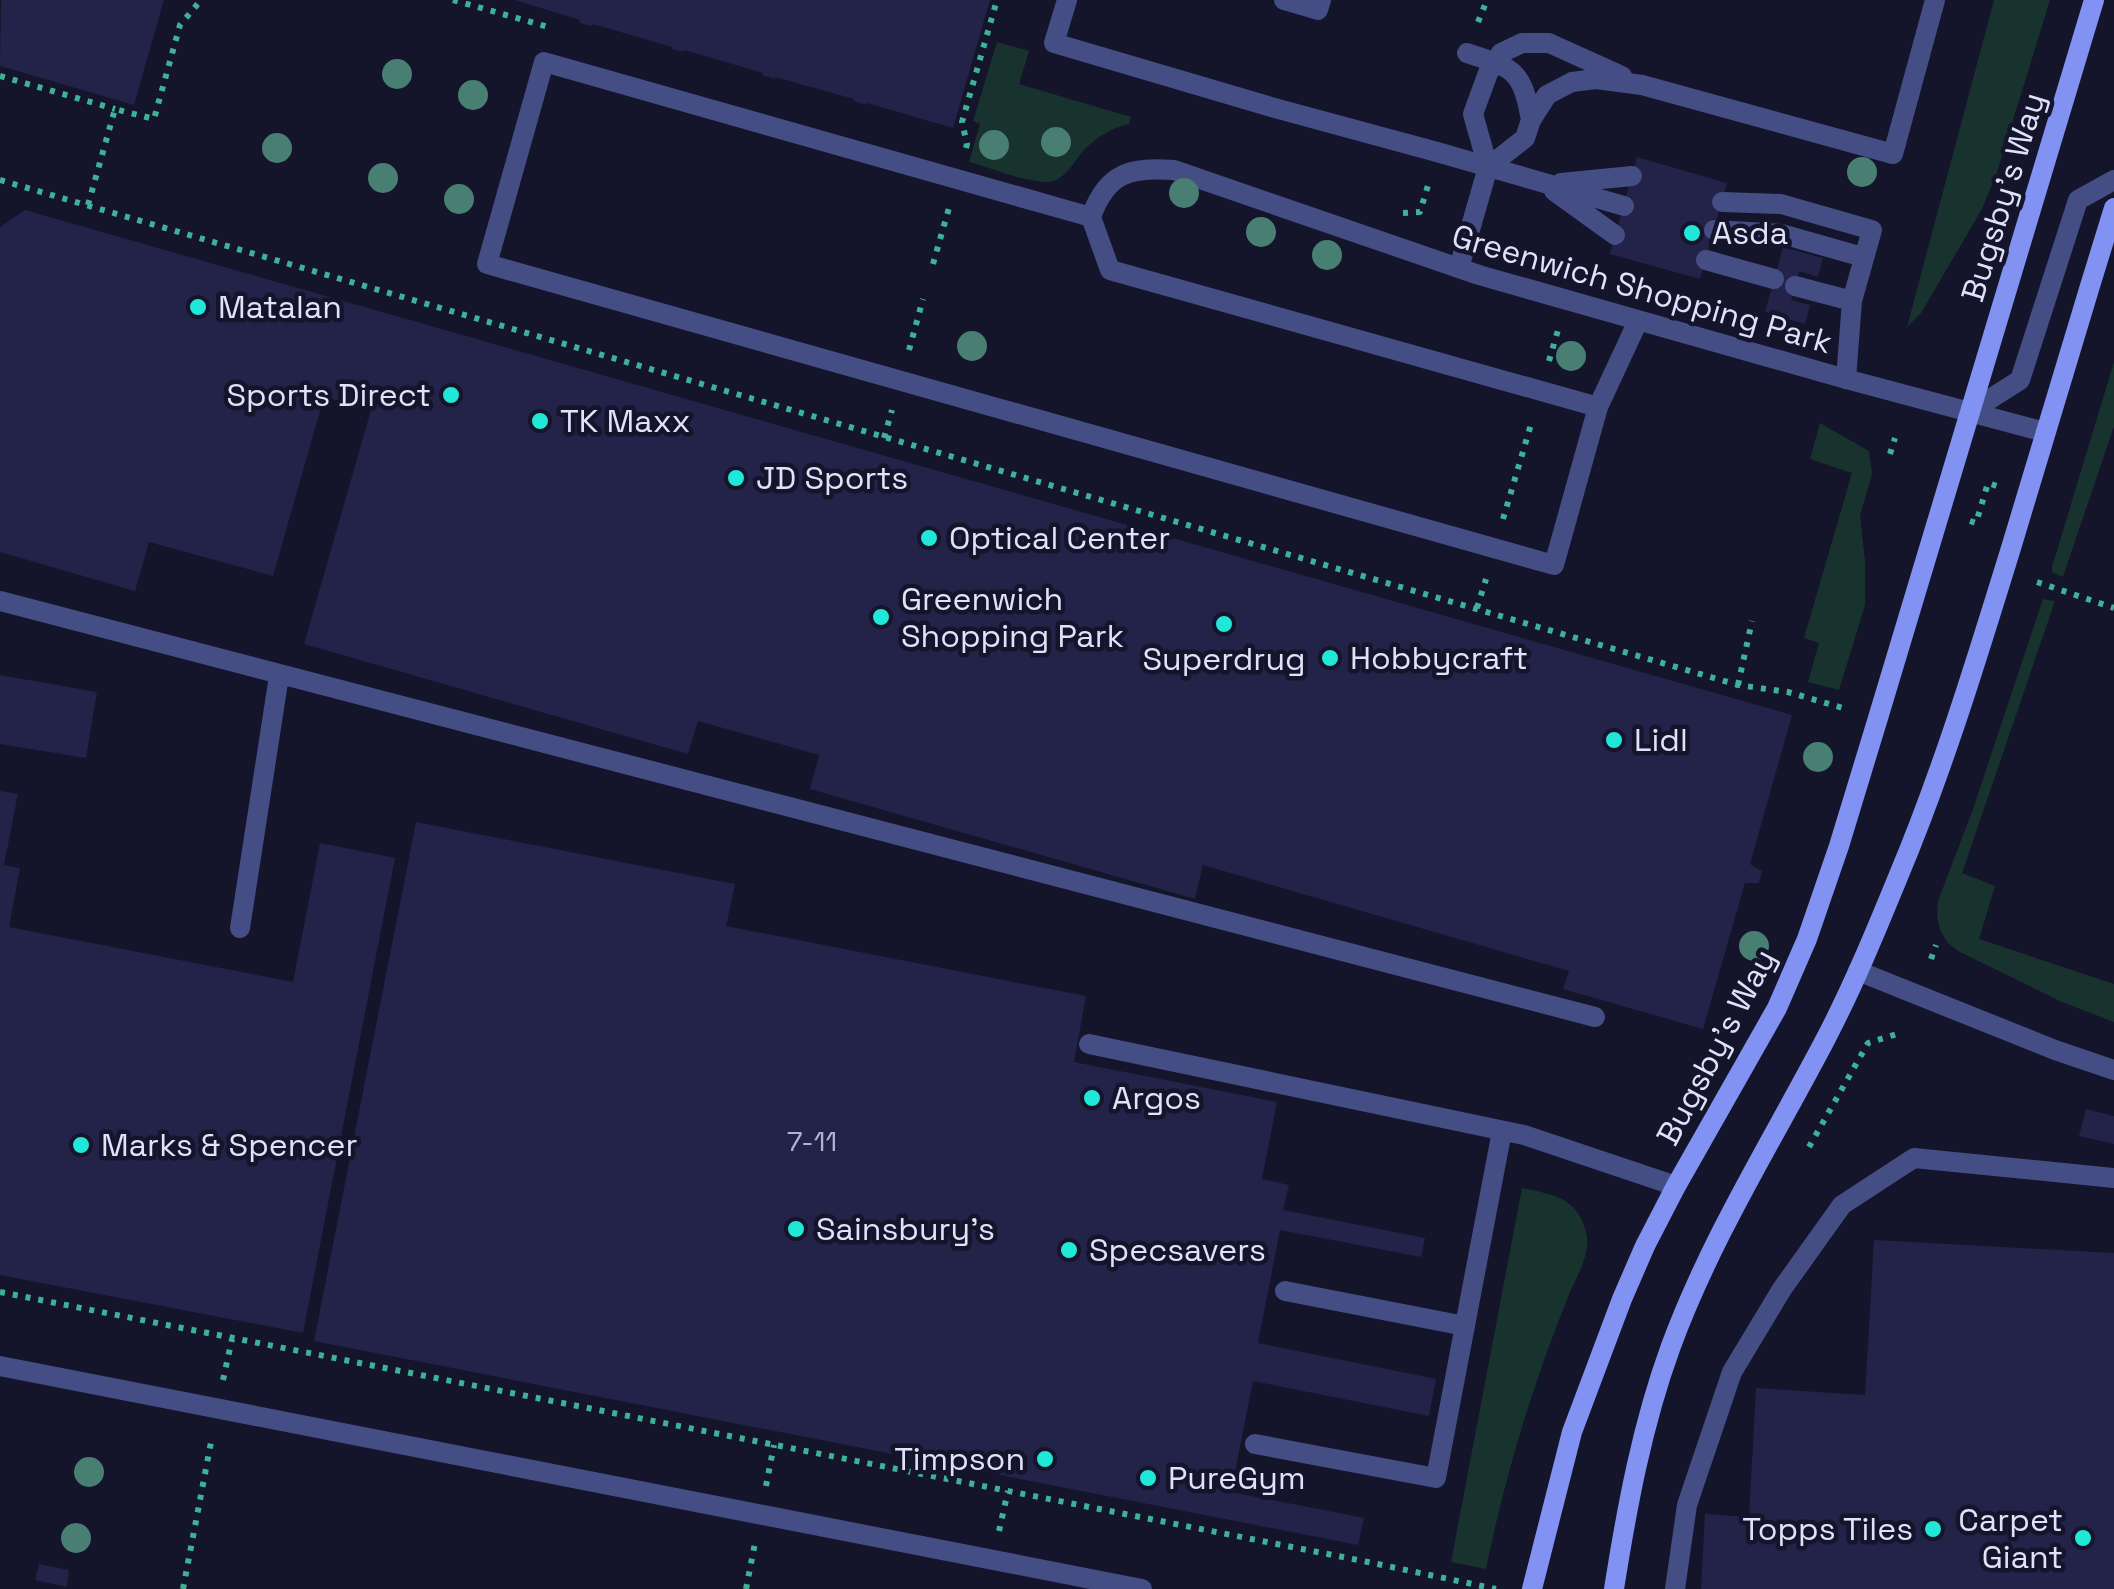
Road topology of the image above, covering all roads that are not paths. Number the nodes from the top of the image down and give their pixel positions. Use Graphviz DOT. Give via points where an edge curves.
graph roads {
  1 [pos="1067,0"];
  2 [pos="1284,0"];
  3 [pos="1321,0"];
  4 [pos="1935,0"];
  5 [pos="2094,0"];
  6 [pos="1466,53"];
  7 [pos="1496,62"];
  8 [pos="1642,85"];
  9 [pos="1531,120"];
  10 [pos="1488,166"];
  11 [pos="1632,176"];
  12 [pos="2114,180"];
  13 [pos="1544,184"];
  14 [pos="1722,202"];
  15 [pos="1624,206"];
  16 [pos="2114,208"];
  17 [pos="1091,216"];
  18 [pos="1714,230"];
  19 [pos="1614,235"];
  20 [pos="1863,257"];
  21 [pos="1706,260"];
  22 [pos="1459,268"];
  23 [pos="1774,279"];
  24 [pos="1795,286"];
  25 [pos="1852,301"];
  26 [pos="1638,321"];
  27 [pos="1846,379"];
  28 [pos="1598,407"];
  29 [pos="1970,411"];
  30 [pos="2046,432"];
  31 [pos="0,602"];
  32 [pos="279,676"];
  33 [pos="240,928"];
  34 [pos="1858,971"];
  35 [pos="1596,1017"];
  36 [pos="1089,1044"];
  37 [pos="2114,1070"];
  38 [pos="1502,1132"];
  39 [pos="2114,1178"];
  40 [pos="1676,1186"];
  41 [pos="1285,1291"];
  42 [pos="1465,1326"];
  43 [pos="0,1366"];
  44 [pos="1255,1444"];
  45 [pos="1142,1589"];
  46 [pos="1532,1589"];
  47 [pos="1614,1589"];
  48 [pos="1675,1589"];
  1 -- 10 [label="street" via="1054,43"];
  2 -- 3 [label="street" via="1318,10"];
  4 -- 8 [label="street" via="1892,154"];
  5 -- 29 [label="street, Bugsby's Way"];
  6 -- 7 [label="street"];
  7 -- 8 [label="street" via="1522,43 1549,43"];
  7 -- 9 [label="street" via="1510,68 1526,93"];
  7 -- 10 [label="street" via="1474,114"];
  8 -- 9 [label="street" via="1572,82 1547,95"];
  9 -- 10 [label="street" via="1525,138"];
  10 -- 13 [label="street"];
  10 -- 22 [label="street"];
  11 -- 13 [label="street"];
  12 -- 29 [label="street" via="2078,200 2020,380"];
  13 -- 15 [label="street"];
  13 -- 19 [label="street"];
  14 -- 20 [label="street" via="1781,204 1872,230"];
  16 -- 30 [label="street"];
  17 -- 22 [label="street, Greenwich Shopping Park" via="1110,182 1144,168 1174,170"];
  17 -- 28 [label="street" via="1110,270"];
  17 -- 28 [label="street" via="544,62 487,264 1554,566"];
  18 -- 20 [label="street" via="1782,234"];
  20 -- 25 [label="street"];
  21 -- 23 [label="street"];
  22 -- 26 [label="street, Greenwich Shopping Park"];
  24 -- 25 [label="street"];
  25 -- 27 [label="street"];
  26 -- 27 [label="street, Greenwich Shopping Park"];
  26 -- 28 [label="street"];
  27 -- 29 [label="street, Greenwich Shopping Park"];
  29 -- 30 [label="street"];
  29 -- 40 [label="street, Bugsby's Way" via="1807,939 1777,1008"];
  30 -- 34 [label="street" via="1938,772"];
  31 -- 32 [label="street"];
  32 -- 33 [label="street"];
  32 -- 35 [label="street"];
  34 -- 37 [label="street"];
  34 -- 47 [label="street" via="1727,1220 1670,1348 1634,1472"];
  36 -- 38 [label="street"];
  38 -- 40 [label="street"];
  38 -- 42 [label="street"];
  39 -- 48 [label="street" via="1914,1158 1842,1205 1732,1372 1687,1506"];
  40 -- 46 [label="street, Bugsby's Way" via="1644,1246 1572,1432"];
  41 -- 42 [label="street"];
  42 -- 44 [label="street" via="1436,1478"];
  43 -- 45 [label="street"];
}
